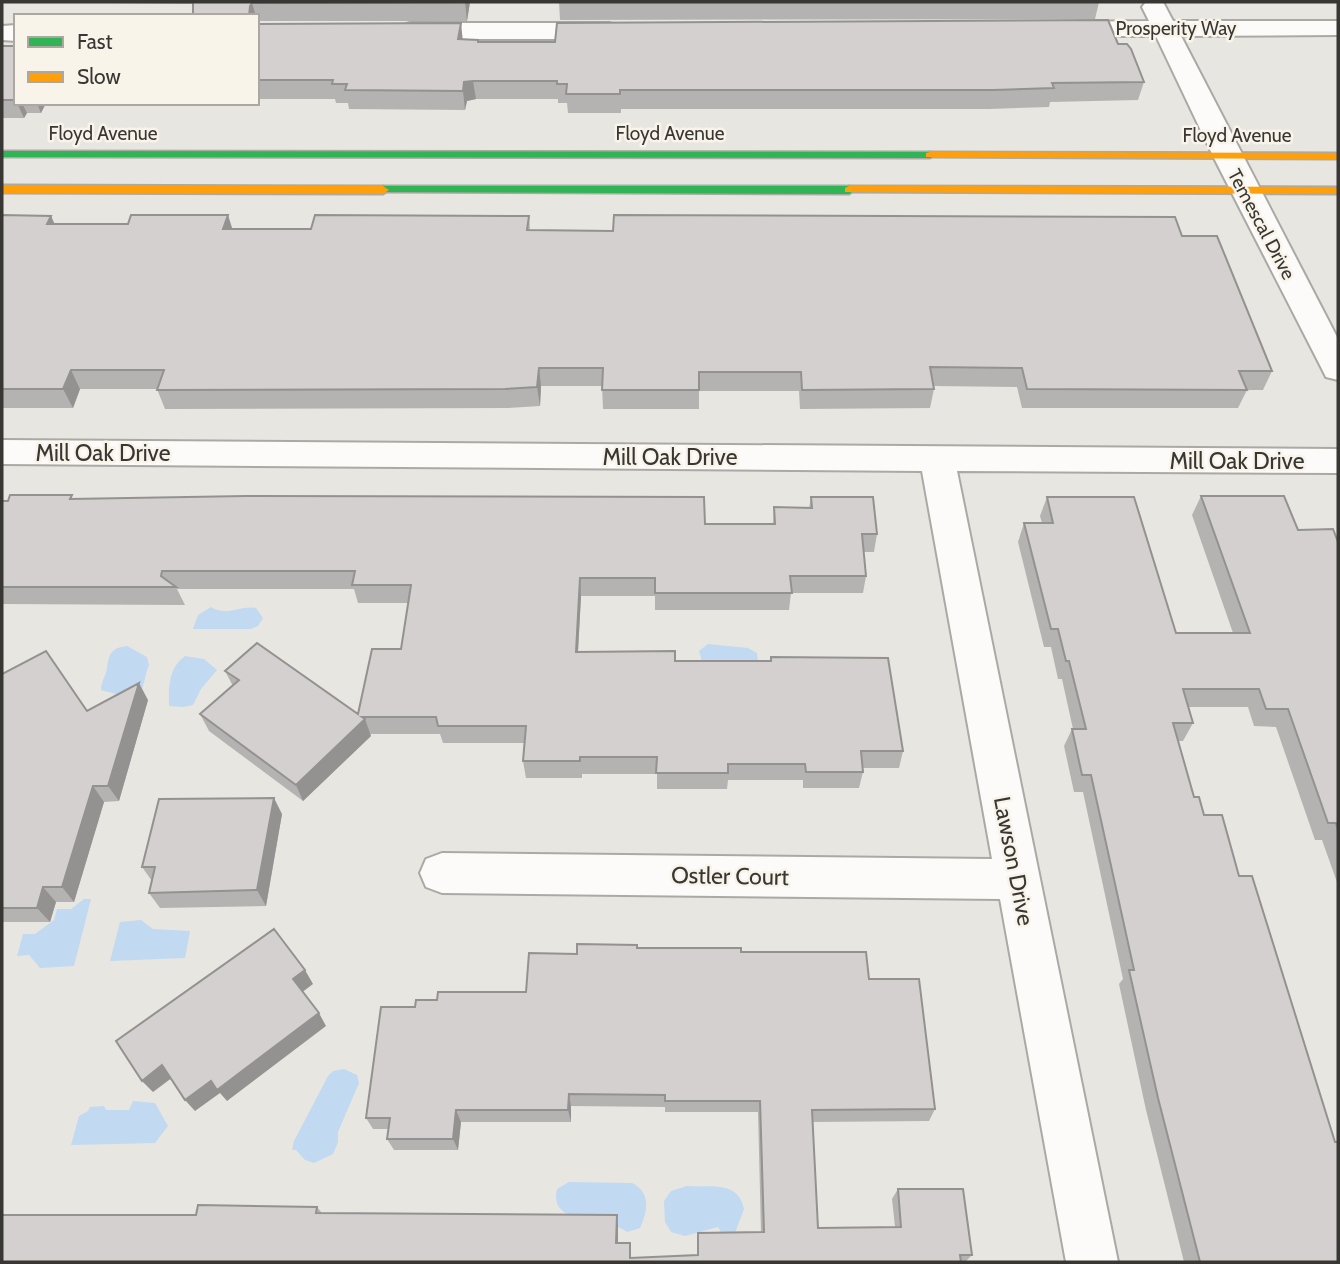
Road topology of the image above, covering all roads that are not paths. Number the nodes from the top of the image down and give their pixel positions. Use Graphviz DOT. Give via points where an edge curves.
graph roads {
  1 [pos="1152,2"];
  2 [pos="1164,28"];
  3 [pos="1338,28"];
  4 [pos="1038,29"];
  5 [pos="633,31"];
  6 [pos="382,32"];
  7 [pos="2,154"];
  8 [pos="1227,156"];
  9 [pos="1338,156"];
  10 [pos="2,189"];
  11 [pos="1245,191"];
  12 [pos="1338,191"];
  13 [pos="1338,369"];
  14 [pos="2,452"];
  15 [pos="937,459"];
  16 [pos="1338,461"];
  17 [pos="442,873"];
  18 [pos="1018,879"];
  19 [pos="1092,1262"];
  1 -- 2 [label="street, Temescal Drive"];
  2 -- 3 [label="street, Prosperity Way"];
  2 -- 4 [label="street, Prosperity Way"];
  2 -- 8 [label="street, Temescal Drive"];
  5 -- 6 [label="street" via="508,21"];
  7 -- 8 [label="street, Floyd Avenue"];
  8 -- 9 [label="street, Floyd Avenue"];
  8 -- 11 [label="street, Temescal Drive"];
  10 -- 11 [label="street"];
  11 -- 12 [label="street"];
  11 -- 13 [label="street, Temescal Drive"];
  14 -- 15 [label="street, Mill Oak Drive"];
  15 -- 16 [label="street, Mill Oak Drive"];
  15 -- 18 [label="street, Lawson Drive"];
  17 -- 18 [label="street, Ostler Court"];
  18 -- 19 [label="street, Lawson Drive"];
}
